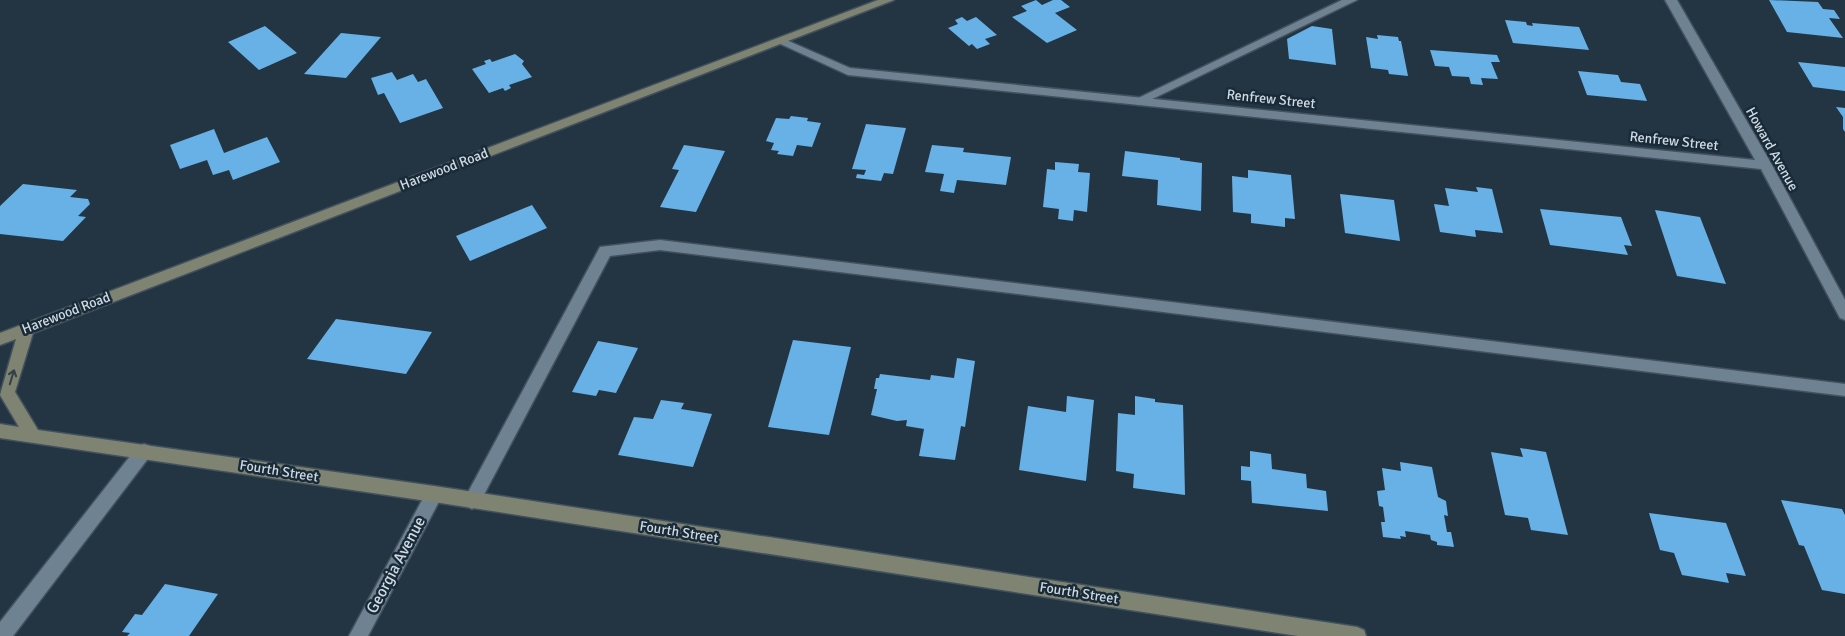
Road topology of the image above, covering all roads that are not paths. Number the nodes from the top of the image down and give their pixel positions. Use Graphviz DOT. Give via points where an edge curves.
graph roads {
  1 [pos="888,0"];
  2 [pos="1351,0"];
  3 [pos="1671,0"];
  4 [pos="780,41"];
  5 [pos="1138,101"];
  6 [pos="1765,165"];
  7 [pos="1845,314"];
  8 [pos="27,328"];
  9 [pos="0,339"];
  10 [pos="1845,390"];
  11 [pos="0,430"];
  12 [pos="32,436"];
  13 [pos="144,450"];
  14 [pos="434,494"];
  15 [pos="472,501"];
  16 [pos="1,636"];
  17 [pos="358,636"];
  18 [pos="1358,636"];
  1 -- 4 [label="street, Harewood Road"];
  2 -- 5 [label="street"];
  3 -- 6 [label="street, Howard Avenue"];
  4 -- 5 [label="street, Renfrew Street" via="848,71"];
  4 -- 8 [label="street, Harewood Road"];
  5 -- 6 [label="street, Renfrew Street"];
  6 -- 7 [label="street, Howard Avenue"];
  8 -- 9 [label="street, Harewood Road"];
  12 -- 8 [label="street, one-way" via="7,393"];
  10 -- 15 [label="street" via="660,244 605,251"];
  11 -- 12 [label="street, Fourth Street"];
  12 -- 13 [label="street, Fourth Street"];
  13 -- 14 [label="street, Fourth Street"];
  13 -- 16 [label="street"];
  14 -- 15 [label="street, Fourth Street"];
  14 -- 17 [label="street, Georgia Avenue"];
  15 -- 18 [label="street, Fourth Street"];
}
